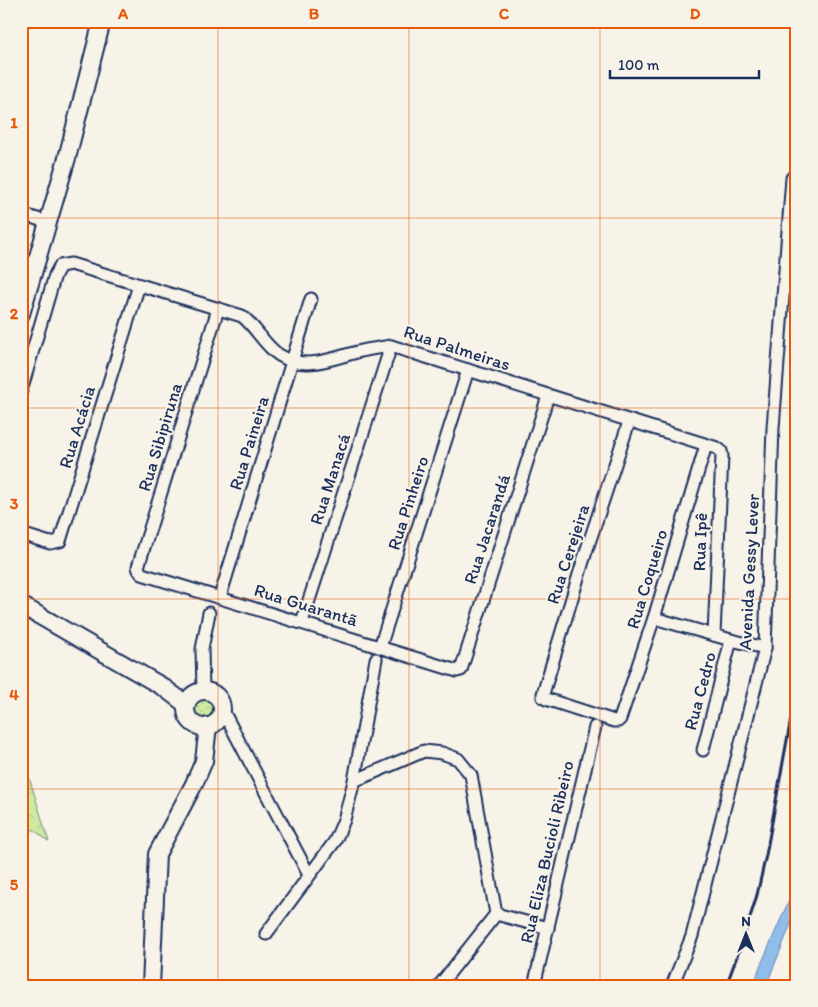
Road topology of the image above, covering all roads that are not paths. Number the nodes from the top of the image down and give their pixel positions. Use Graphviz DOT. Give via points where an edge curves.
graph roads {
  1 [pos="102,21"];
  2 [pos="792,178"];
  3 [pos="21,214"];
  4 [pos="47,222"];
  5 [pos="139,285"];
  6 [pos="311,299"];
  7 [pos="218,309"];
  8 [pos="21,314"];
  9 [pos="390,346"];
  10 [pos="293,360"];
  11 [pos="468,370"];
  12 [pos="21,391"];
  13 [pos="548,396"];
  14 [pos="629,422"];
  15 [pos="706,445"];
  16 [pos="721,451"];
  17 [pos="21,534"];
  18 [pos="142,574"];
  19 [pos="220,597"];
  20 [pos="21,605"];
  21 [pos="209,613"];
  22 [pos="654,618"];
  23 [pos="302,622"];
  24 [pos="714,635"];
  25 [pos="731,640"];
  26 [pos="380,646"];
  27 [pos="765,648"];
  28 [pos="376,659"];
  29 [pos="459,671"];
  30 [pos="203,691"];
  31 [pos="186,705"];
  32 [pos="222,709"];
  33 [pos="618,721"];
  34 [pos="208,726"];
  35 [pos="595,727"];
  36 [pos="702,750"];
  37 [pos="354,781"];
  38 [pos="309,875"];
  39 [pos="496,914"];
  40 [pos="548,928"];
  41 [pos="266,934"];
  42 [pos="151,986"];
  43 [pos="439,986"];
  44 [pos="534,986"];
  45 [pos="672,986"];
  1 -- 4 [label="main road"];
  2 -- 27 [label="street, Avenida Gessy Lever" via="773,428"];
  3 -- 4 [label="street"];
  4 -- 8 [label="main road"];
  5 -- 7 [label="street, Rua Palmeiras"];
  5 -- 12 [label="street, Rua Palmeiras" via="71,264 60,266"];
  5 -- 17 [label="street, Rua Acácia" via="60,541 50,542"];
  6 -- 10 [label="street, Rua Paineira"];
  7 -- 10 [label="street, Rua Palmeiras" via="242,316 279,355"];
  7 -- 18 [label="street, Rua Sibipiruna" via="138,567"];
  9 -- 10 [label="street, Rua Palmeiras" via="316,364"];
  9 -- 11 [label="street, Rua Palmeiras"];
  9 -- 23 [label="street, Rua Manacá"];
  10 -- 19 [label="street, Rua Paineira"];
  11 -- 13 [label="street, Rua Palmeiras"];
  11 -- 26 [label="street, Rua Pinheiro"];
  13 -- 14 [label="street, Rua Palmeiras"];
  13 -- 29 [label="street, Rua Jacarandá"];
  14 -- 15 [label="street, Rua Palmeiras"];
  14 -- 33 [label="street, Rua Cerejeira" via="543,697"];
  15 -- 16 [label="street, Rua Palmeiras"];
  15 -- 22 [label="street, Rua Coqueiro"];
  16 -- 24 [label="street, Rua Ipê"];
  18 -- 19 [label="street, Rua Guarantã"];
  19 -- 23 [label="street, Rua Guarantã"];
  20 -- 31 [label="main road" via="163,687"];
  21 -- 30 [label="street" via="202,649"];
  22 -- 24 [label="street"];
  22 -- 33 [label="street, Rua Coqueiro"];
  23 -- 26 [label="street, Rua Guarantã"];
  24 -- 25 [label="street"];
  25 -- 27 [label="street"];
  25 -- 36 [label="street, Rua Cedro"];
  26 -- 29 [label="street, Rua Guarantã"];
  27 -- 45 [label="street, Avenida Gessy Lever" via="692,936"];
  28 -- 37 [label="street"];
  30 -- 31 [label="main road" via="193,695"];
  30 -- 32 [label="main road" via="214,694"];
  31 -- 34 [label="main road" via="191,722"];
  32 -- 34 [label="main road" via="218,720"];
  32 -- 38 [label="street"];
  34 -- 42 [label="main road" via="204,761 157,854"];
  35 -- 40 [label="street, Rua Eliza Bucioli Ribeiro"];
  37 -- 38 [label="street" via="335,841"];
  37 -- 39 [label="street" via="424,751 458,759 471,776"];
  38 -- 41 [label="street"];
  39 -- 40 [label="street"];
  39 -- 43 [label="street"];
  40 -- 44 [label="street, Rua Eliza Bucioli Ribeiro"];
}
